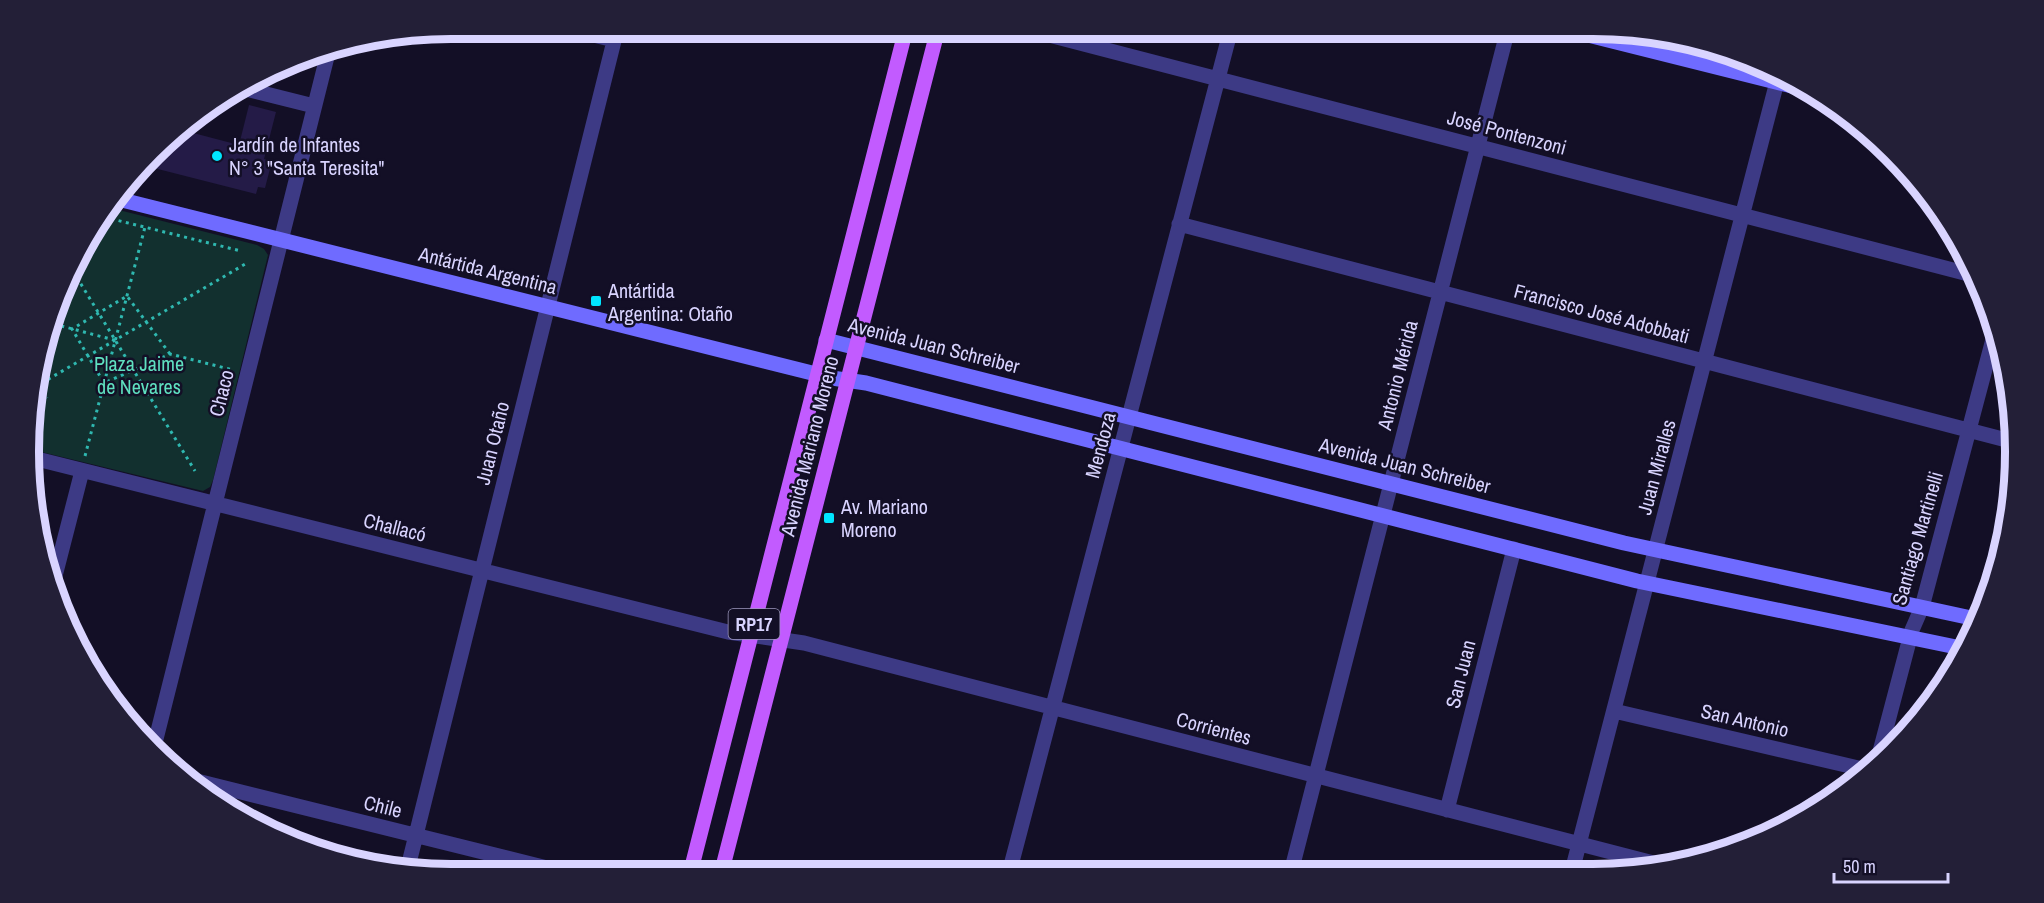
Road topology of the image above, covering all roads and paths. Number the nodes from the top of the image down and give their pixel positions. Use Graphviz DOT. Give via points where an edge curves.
graph roads {
  1 [pos="615,39"];
  2 [pos="903,39"];
  3 [pos="935,39"];
  4 [pos="1068,39"];
  5 [pos="1227,39"];
  6 [pos="1505,39"];
  7 [pos="1615,40"];
  8 [pos="326,59"];
  9 [pos="1755,72"];
  10 [pos="1217,78"];
  11 [pos="1778,83"];
  12 [pos="252,90"];
  13 [pos="314,106"];
  14 [pos="1478,146"];
  15 [pos="124,200"];
  16 [pos="1743,215"];
  17 [pos="111,219"];
  18 [pos="1179,224"];
  19 [pos="145,227"];
  20 [pos="281,240"];
  21 [pos="241,251"];
  22 [pos="247,263"];
  23 [pos="1964,273"];
  24 [pos="78,278"];
  25 [pos="1440,292"];
  26 [pos="127,296"];
  27 [pos="548,307"];
  28 [pos="99,313"];
  29 [pos="146,322"];
  30 [pos="59,325"];
  31 [pos="72,329"];
  32 [pos="116,340"];
  33 [pos="826,340"];
  34 [pos="1991,346"];
  35 [pos="856,347"];
  36 [pos="170,354"];
  37 [pos="88,356"];
  38 [pos="1705,361"];
  39 [pos="134,370"];
  40 [pos="233,370"];
  41 [pos="817,374"];
  42 [pos="848,380"];
  43 [pos="45,381"];
  44 [pos="104,383"];
  45 [pos="44,393"];
  46 [pos="47,398"];
  47 [pos="1129,417"];
  48 [pos="1969,430"];
  49 [pos="2005,439"];
  50 [pos="1121,448"];
  51 [pos="39,458"];
  52 [pos="84,463"];
  53 [pos="195,471"];
  54 [pos="1391,483"];
  55 [pos="215,504"];
  56 [pos="1383,515"];
  57 [pos="1514,549"];
  58 [pos="1656,550"];
  59 [pos="57,570"];
  60 [pos="482,570"];
  61 [pos="1647,583"];
  62 [pos="1922,607"];
  63 [pos="1970,618"];
  64 [pos="751,635"];
  65 [pos="1910,637"];
  66 [pos="782,639"];
  67 [pos="1956,647"];
  68 [pos="1053,708"];
  69 [pos="1614,711"];
  70 [pos="156,739"];
  71 [pos="1882,745"];
  72 [pos="1857,768"];
  73 [pos="1316,776"];
  74 [pos="206,783"];
  75 [pos="1447,810"];
  76 [pos="416,836"];
  77 [pos="1579,844"];
  78 [pos="1643,860"];
  79 [pos="409,861"];
  80 [pos="530,864"];
  81 [pos="693,864"];
  82 [pos="724,864"];
  83 [pos="1011,864"];
  84 [pos="1293,864"];
  85 [pos="1574,864"];
  1 -- 27 [label="street, Juan Otaño"];
  2 -- 33 [label="main road, Avenida Mariano Moreno / RP17"];
  3 -- 35 [label="main road, Avenida Mariano Moreno / RP17"];
  4 -- 10 [label="street, José Pontenzoni"];
  5 -- 10 [label="street, Mendoza"];
  6 -- 14 [label="street, Antonio Mérida"];
  7 -- 9 [label="main road"];
  8 -- 13 [label="street, Chaco"];
  10 -- 14 [label="street, José Pontenzoni"];
  10 -- 18 [label="street, Mendoza"];
  11 -- 16 [label="street, Juan Miralles"];
  12 -- 13 [label="street"];
  13 -- 20 [label="street, Chaco"];
  14 -- 16 [label="street, José Pontenzoni"];
  14 -- 25 [label="street, Antonio Mérida"];
  15 -- 20 [label="main road, Antártida Argentina"];
  16 -- 23 [label="street, José Pontenzoni"];
  16 -- 38 [label="street, Juan Miralles"];
  17 -- 19 [label="path"];
  18 -- 25 [label="street, Francisco José Adobbati"];
  18 -- 47 [label="street, Mendoza"];
  19 -- 21 [label="path"];
  19 -- 26 [label="path"];
  20 -- 27 [label="main road, Antártida Argentina"];
  20 -- 55 [label="street, Chaco"];
  22 -- 29 [label="path"];
  24 -- 28 [label="path"];
  25 -- 38 [label="street, Francisco José Adobbati"];
  25 -- 54 [label="street, Antonio Mérida"];
  26 -- 28 [label="path"];
  26 -- 29 [label="path"];
  26 -- 32 [label="path"];
  27 -- 41 [label="main road, Antártida Argentina"];
  27 -- 60 [label="street, Juan Otaño"];
  28 -- 31 [label="path"];
  28 -- 32 [label="path"];
  29 -- 32 [label="path"];
  29 -- 36 [label="path"];
  30 -- 31 [label="path"];
  31 -- 32 [label="path"];
  31 -- 37 [label="path"];
  32 -- 37 [label="path"];
  32 -- 39 [label="path"];
  32 -- 44 [label="path"];
  33 -- 35 [label="main road, Avenida Juan Schreiber"];
  33 -- 41 [label="main road, Avenida Mariano Moreno / RP17"];
  34 -- 48 [label="street, Santiago Martinelli"];
  35 -- 42 [label="main road, Avenida Mariano Moreno / RP17"];
  35 -- 47 [label="main road, Avenida Juan Schreiber"];
  36 -- 39 [label="path"];
  36 -- 40 [label="path"];
  37 -- 43 [label="path"];
  37 -- 44 [label="path"];
  38 -- 48 [label="street, Francisco José Adobbati"];
  38 -- 58 [label="street, Juan Miralles"];
  39 -- 44 [label="path"];
  39 -- 53 [label="path"];
  41 -- 42 [label="main road, Antártida Argentina"];
  41 -- 64 [label="main road, Avenida Mariano Moreno / RP17"];
  42 -- 50 [label="main road"];
  42 -- 66 [label="main road, Avenida Mariano Moreno / RP17"];
  44 -- 52 [label="path"];
  45 -- 46 [label="path"];
  47 -- 50 [label="street, Mendoza"];
  47 -- 54 [label="main road, Avenida Juan Schreiber"];
  48 -- 49 [label="street, Francisco José Adobbati"];
  48 -- 62 [label="street, Santiago Martinelli"];
  50 -- 56 [label="main road"];
  50 -- 68 [label="street, Mendoza"];
  51 -- 52 [label="street, Challacó"];
  52 -- 55 [label="street, Challacó"];
  52 -- 59 [label="street"];
  54 -- 56 [label="street, Antonio Mérida"];
  54 -- 58 [label="main road, Avenida Juan Schreiber"];
  55 -- 60 [label="street, Challacó"];
  55 -- 70 [label="street, Chaco"];
  56 -- 57 [label="main road"];
  56 -- 73 [label="street, Antonio Mérida"];
  57 -- 61 [label="main road"];
  57 -- 75 [label="street, San Juan"];
  58 -- 61 [label="street, Juan Miralles"];
  58 -- 62 [label="main road, Avenida Juan Schreiber"];
  60 -- 64 [label="street, Challacó"];
  60 -- 76 [label="street, Juan Otaño"];
  61 -- 65 [label="main road"];
  61 -- 69 [label="street, Juan Miralles"];
  62 -- 63 [label="main road, Avenida Juan Schreiber"];
  62 -- 65 [label="street, Santiago Martinelli"];
  64 -- 66 [label="street, Corrientes"];
  64 -- 81 [label="main road, Avenida Mariano Moreno / RP17"];
  65 -- 67 [label="main road"];
  65 -- 71 [label="street, Santiago Martinelli"];
  66 -- 68 [label="street, Corrientes"];
  66 -- 82 [label="main road, Avenida Mariano Moreno / RP17"];
  68 -- 73 [label="street, Corrientes"];
  68 -- 83 [label="street, Mendoza"];
  69 -- 72 [label="street, San Antonio"];
  69 -- 77 [label="street, Juan Miralles"];
  73 -- 75 [label="street, Corrientes"];
  73 -- 84 [label="street, Antonio Mérida"];
  74 -- 76 [label="street, Chile"];
  75 -- 77 [label="street, Corrientes"];
  76 -- 79 [label="street, Juan Otaño"];
  76 -- 80 [label="street, Chile"];
  77 -- 78 [label="street, Corrientes"];
  77 -- 85 [label="street, Juan Miralles"];
}
